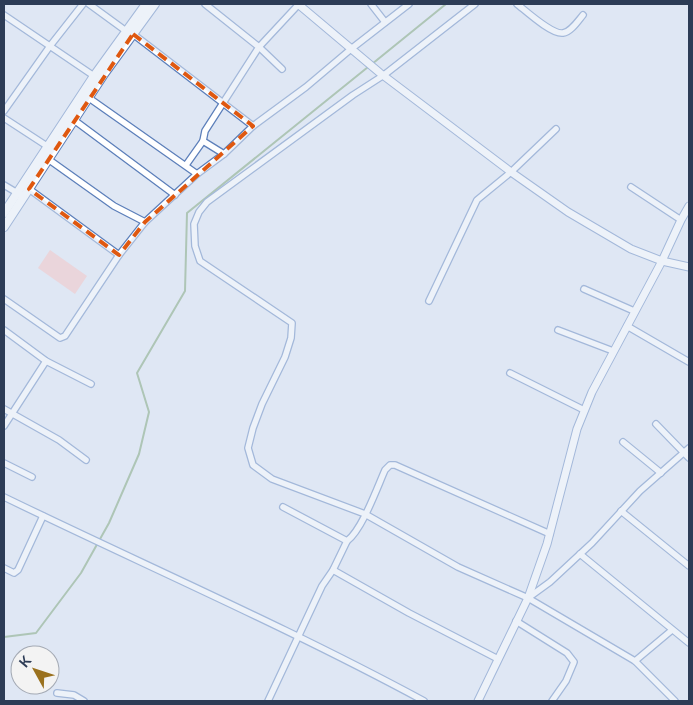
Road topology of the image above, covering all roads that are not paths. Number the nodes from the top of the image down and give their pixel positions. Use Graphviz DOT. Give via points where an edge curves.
graph roads {
  1 [pos="83,4"];
  2 [pos="90,4"];
  3 [pos="146,4"];
  4 [pos="154,4"];
  5 [pos="205,4"];
  6 [pos="299,4"];
  7 [pos="371,4"];
  8 [pos="409,4"];
  9 [pos="475,4"];
  10 [pos="517,4"];
  11 [pos="4,15"];
  12 [pos="583,15"];
  13 [pos="385,22"];
  14 [pos="130,32"];
  15 [pos="50,46"];
  16 [pos="259,47"];
  17 [pos="352,48"];
  18 [pos="282,69"];
  19 [pos="382,74"];
  20 [pos="94,76"];
  21 [pos="89,98"];
  22 [pos="223,102"];
  23 [pos="4,111"];
  24 [pos="4,118"];
  25 [pos="74,120"];
  26 [pos="253,126"];
  27 [pos="556,129"];
  28 [pos="203,141"];
  29 [pos="51,148"];
  30 [pos="224,154"];
  31 [pos="48,159"];
  32 [pos="186,165"];
  33 [pos="511,172"];
  34 [pos="198,174"];
  35 [pos="4,185"];
  36 [pos="631,187"];
  37 [pos="29,189"];
  38 [pos="20,195"];
  39 [pos="175,195"];
  40 [pos="689,206"];
  41 [pos="4,213"];
  42 [pos="681,220"];
  43 [pos="145,222"];
  44 [pos="4,227"];
  45 [pos="118,255"];
  46 [pos="662,261"];
  47 [pos="689,267"];
  48 [pos="584,289"];
  49 [pos="4,299"];
  50 [pos="429,301"];
  51 [pos="634,311"];
  52 [pos="626,326"];
  53 [pos="4,330"];
  54 [pos="558,330"];
  55 [pos="614,351"];
  56 [pos="46,361"];
  57 [pos="689,362"];
  58 [pos="510,372"];
  59 [pos="91,384"];
  60 [pos="4,409"];
  61 [pos="584,410"];
  62 [pos="12,414"];
  63 [pos="656,424"];
  64 [pos="4,426"];
  65 [pos="623,442"];
  66 [pos="687,450"];
  67 [pos="689,458"];
  68 [pos="86,460"];
  69 [pos="4,463"];
  70 [pos="660,473"];
  71 [pos="32,477"];
  72 [pos="4,497"];
  73 [pos="283,507"];
  74 [pos="621,511"];
  75 [pos="365,514"];
  76 [pos="43,516"];
  77 [pos="550,534"];
  78 [pos="347,541"];
  79 [pos="580,554"];
  80 [pos="689,566"];
  81 [pos="4,568"];
  82 [pos="333,570"];
  83 [pos="528,598"];
  84 [pos="516,621"];
  85 [pos="672,630"];
  86 [pos="298,638"];
  87 [pos="689,643"];
  88 [pos="498,659"];
  89 [pos="635,661"];
  90 [pos="60,693"];
  91 [pos="84,701"];
  92 [pos="268,701"];
  93 [pos="424,701"];
  94 [pos="478,701"];
  95 [pos="552,701"];
  96 [pos="675,701"];
  1 -- 15 [label="street"];
  2 -- 14 [label="street"];
  3 -- 14 [label="main road"];
  4 -- 14 [label="main road"];
  5 -- 16 [label="street"];
  6 -- 16 [label="street"];
  6 -- 17 [label="street"];
  7 -- 13 [label="street"];
  8 -- 13 [label="street"];
  9 -- 19 [label="street"];
  10 -- 12 [label="street" via="556,33 564,34"];
  11 -- 15 [label="street"];
  13 -- 17 [label="street"];
  14 -- 20 [label="main road"];
  14 -- 21 [label="main road"];
  14 -- 22 [label="street"];
  15 -- 20 [label="street"];
  15 -- 23 [label="street"];
  16 -- 18 [label="street"];
  16 -- 22 [label="street"];
  17 -- 19 [label="street"];
  17 -- 26 [label="street"];
  19 -- 33 [label="street"];
  19 -- 75 [label="street" via="219,193 199,212 194,224 195,246 200,261 292,323 292,338 285,358 253,428 248,448 253,465 272,479"];
  20 -- 29 [label="main road"];
  21 -- 25 [label="main road"];
  21 -- 32 [label="street"];
  22 -- 26 [label="street"];
  22 -- 28 [label="street" via="205,131"];
  24 -- 29 [label="street"];
  25 -- 29 [label="main road"];
  25 -- 39 [label="street"];
  26 -- 30 [label="street"];
  27 -- 33 [label="street"];
  28 -- 30 [label="street"];
  28 -- 32 [label="street"];
  29 -- 31 [label="main road"];
  29 -- 38 [label="main road"];
  30 -- 34 [label="street"];
  31 -- 37 [label="main road"];
  31 -- 43 [label="street" via="114,206"];
  32 -- 34 [label="street"];
  33 -- 46 [label="street" via="568,212 631,249"];
  33 -- 50 [label="street" via="477,200"];
  34 -- 39 [label="street"];
  35 -- 38 [label="street"];
  36 -- 42 [label="street"];
  37 -- 38 [label="main road"];
  37 -- 45 [label="street"];
  38 -- 41 [label="main road"];
  38 -- 44 [label="main road"];
  39 -- 43 [label="street"];
  40 -- 42 [label="street"];
  42 -- 46 [label="street"];
  43 -- 45 [label="street"];
  45 -- 49 [label="street" via="65,336 60,338"];
  46 -- 47 [label="street"];
  46 -- 51 [label="street"];
  48 -- 51 [label="street"];
  51 -- 52 [label="street"];
  52 -- 55 [label="street"];
  52 -- 57 [label="street"];
  53 -- 56 [label="street"];
  54 -- 55 [label="street"];
  55 -- 61 [label="street"];
  56 -- 59 [label="street"];
  56 -- 62 [label="street"];
  58 -- 61 [label="street"];
  60 -- 62 [label="street"];
  61 -- 77 [label="street"];
  62 -- 64 [label="street"];
  62 -- 68 [label="street" via="59,440"];
  63 -- 66 [label="street"];
  65 -- 70 [label="street"];
  66 -- 67 [label="street"];
  66 -- 70 [label="street"];
  69 -- 71 [label="street"];
  70 -- 74 [label="street"];
  72 -- 76 [label="street"];
  73 -- 78 [label="street"];
  74 -- 79 [label="street"];
  74 -- 80 [label="street"];
  75 -- 77 [label="street" via="385,470 395,465"];
  75 -- 78 [label="street"];
  75 -- 83 [label="street" via="458,567"];
  76 -- 81 [label="street" via="18,570 14,573"];
  76 -- 86 [label="street"];
  77 -- 83 [label="street"];
  78 -- 82 [label="street"];
  79 -- 83 [label="street"];
  79 -- 85 [label="street"];
  82 -- 86 [label="street"];
  82 -- 88 [label="street"];
  83 -- 84 [label="street"];
  83 -- 89 [label="street"];
  84 -- 88 [label="street"];
  84 -- 95 [label="street" via="567,653 574,662"];
  85 -- 87 [label="street"];
  85 -- 89 [label="street"];
  86 -- 92 [label="street"];
  86 -- 93 [label="street"];
  88 -- 94 [label="street"];
  89 -- 96 [label="street"];
  90 -- 91 [label="street" via="74,695"];
}
